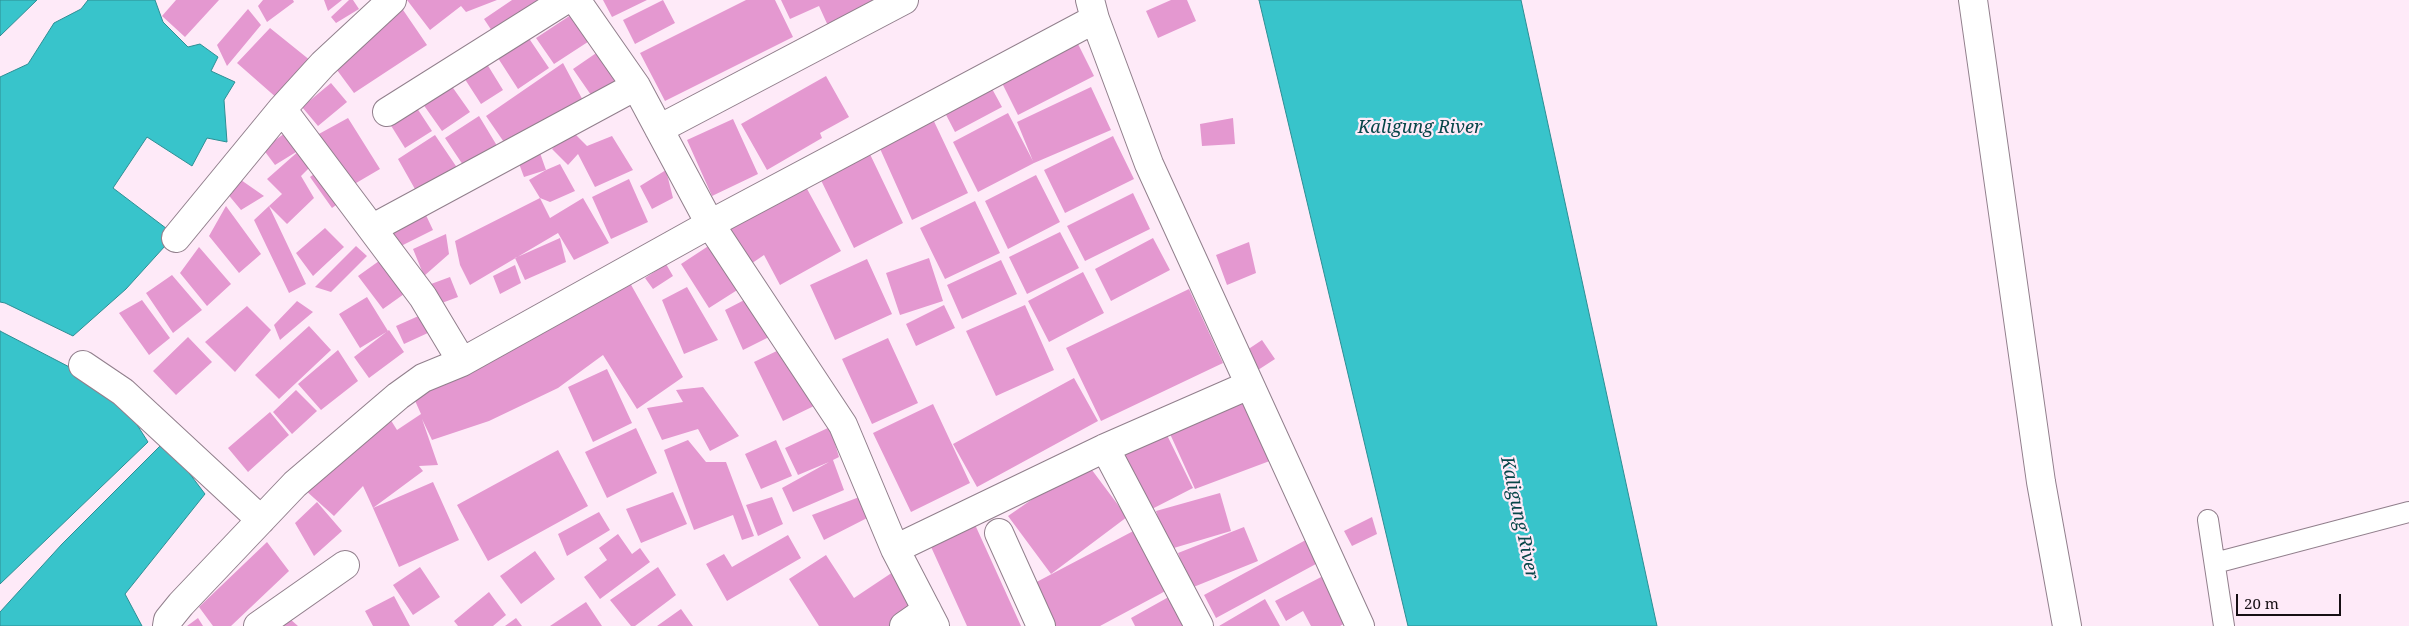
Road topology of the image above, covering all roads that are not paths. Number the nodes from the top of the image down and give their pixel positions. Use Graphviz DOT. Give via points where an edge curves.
graph roads {
  1 [pos="392,0"];
  2 [pos="565,0"];
  3 [pos="576,0"];
  4 [pos="904,0"];
  5 [pos="1973,0"];
  6 [pos="1092,10"];
  7 [pos="636,86"];
  8 [pos="282,109"];
  9 [pos="387,112"];
  10 [pos="659,129"];
  11 [pos="710,224"];
  12 [pos="373,228"];
  13 [pos="176,238"];
  14 [pos="462,362"];
  15 [pos="83,365"];
  16 [pos="1249,386"];
  17 [pos="1105,448"];
  18 [pos="2409,512"];
  19 [pos="261,520"];
  20 [pos="2208,520"];
  21 [pos="999,533"];
  22 [pos="895,549"];
  23 [pos="2215,562"];
  24 [pos="345,565"];
  25 [pos="931,618"];
  26 [pos="166,626"];
  27 [pos="258,626"];
  28 [pos="904,626"];
  29 [pos="1041,626"];
  30 [pos="1199,626"];
  31 [pos="1360,626"];
  32 [pos="2067,626"];
  33 [pos="2224,626"];
  1 -- 8 [label="street" via="323,64"];
  2 -- 9 [label="street"];
  3 -- 7 [label="street"];
  4 -- 10 [label="street"];
  5 -- 32 [label="street" via="2041,482"];
  6 -- 11 [label="street"];
  6 -- 16 [label="street" via="1149,164"];
  7 -- 10 [label="street"];
  7 -- 12 [label="street"];
  8 -- 12 [label="street"];
  8 -- 13 [label="street"];
  10 -- 11 [label="street"];
  11 -- 14 [label="street"];
  11 -- 22 [label="street" via="843,425"];
  12 -- 14 [label="street" via="423,297"];
  14 -- 19 [label="street" via="423,378 398,396 295,484"];
  15 -- 19 [label="street" via="122,392"];
  16 -- 17 [label="street"];
  16 -- 31 [label="street"];
  17 -- 22 [label="street"];
  17 -- 30 [label="street"];
  18 -- 23 [label="lane"];
  19 -- 26 [label="street" via="181,604"];
  20 -- 23 [label="lane"];
  21 -- 29 [label="street"];
  22 -- 25 [label="street"];
  23 -- 33 [label="lane"];
  24 -- 27 [label="street"];
  25 -- 28 [label="street"];
}
